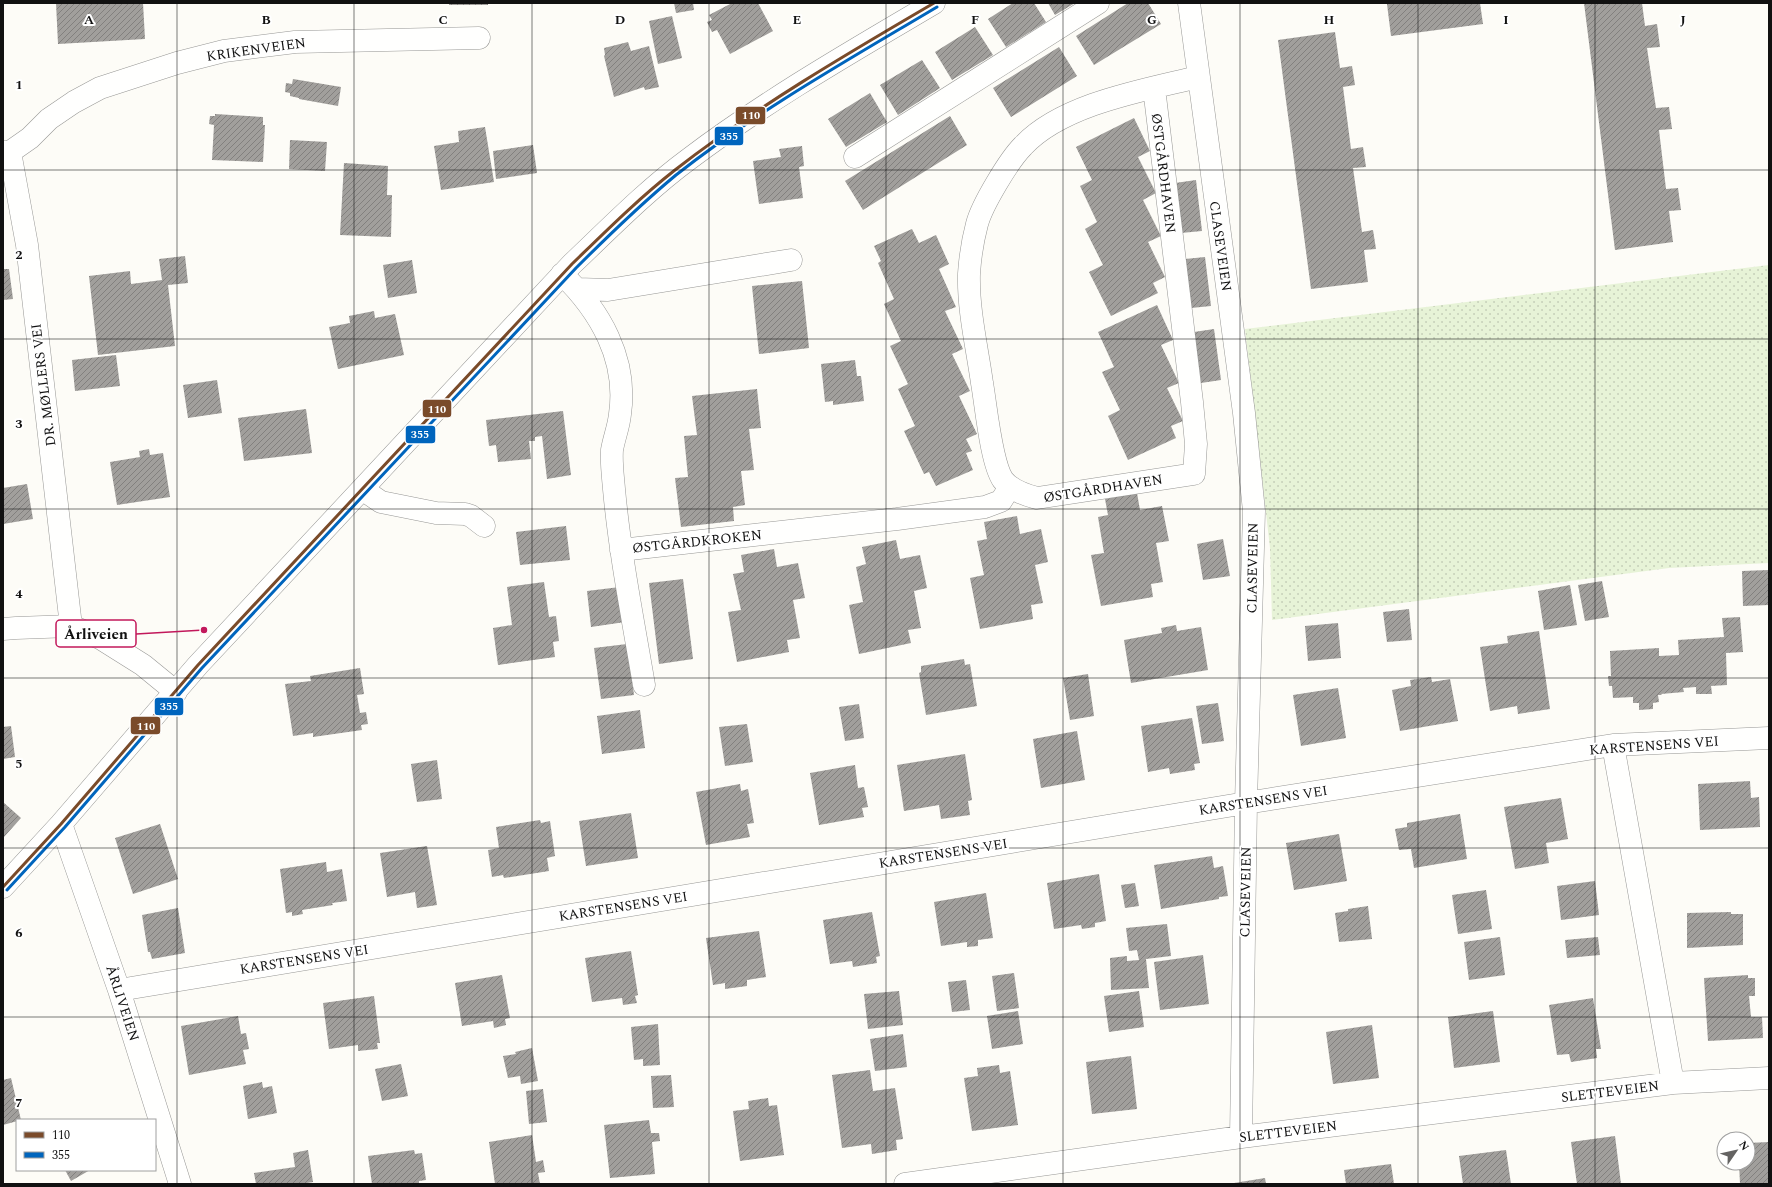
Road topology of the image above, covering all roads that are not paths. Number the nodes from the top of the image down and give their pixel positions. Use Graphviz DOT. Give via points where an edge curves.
graph roads {
  1 [pos="934,3"];
  2 [pos="1098,3"];
  3 [pos="1189,3"];
  4 [pos="479,38"];
  5 [pos="1198,77"];
  6 [pos="1154,88"];
  7 [pos="7,152"];
  8 [pos="855,157"];
  9 [pos="791,260"];
  10 [pos="562,274"];
  11 [pos="578,289"];
  12 [pos="1010,487"];
  13 [pos="362,489"];
  14 [pos="484,526"];
  15 [pos="621,550"];
  16 [pos="71,626"];
  17 [pos="3,630"];
  18 [pos="644,685"];
  19 [pos="176,692"];
  20 [pos="1769,738"];
  21 [pos="1613,745"];
  22 [pos="1246,803"];
  23 [pos="61,824"];
  24 [pos="3,888"];
  25 [pos="119,990"];
  26 [pos="1769,1078"];
  27 [pos="1673,1083"];
  28 [pos="1241,1137"];
  29 [pos="180,1184"];
  30 [pos="905,1184"];
  1 -- 10 [label="street" via="766,104 688,159 636,203"];
  2 -- 8 [label="street"];
  3 -- 5 [label="street, CLASEVEIEN"];
  4 -- 7 [label="street, KRIKENVEIEN" via="295,42 224,51 100,88 55,115 30,138"];
  5 -- 6 [label="street, ØSTGÅRDHAVEN"];
  5 -- 22 [label="street, CLASEVEIEN" via="1244,414 1254,511"];
  6 -- 12 [label="street, ØSTGÅRDHAVEN" via="1076,111 1033,137 1022,146 996,185 977,224 969,274 970,301 990,436 999,470"];
  6 -- 12 [label="street, ØSTGÅRDHAVEN" via="1192,402 1196,444 1194,474 1037,498"];
  7 -- 16 [label="street, DR. MØLLERS VEI" via="27,245"];
  9 -- 11 [label="street" via="608,290"];
  10 -- 11 [label="street, ØSTGÅRDKROKEN"];
  10 -- 13 [label="street"];
  11 -- 15 [label="street, ØSTGÅRDKROKEN" via="606,330 614,351 621,384 620,414 612,451"];
  12 -- 15 [label="street, ØSTGÅRDKROKEN" via="1001,501 986,507"];
  13 -- 14 [label="street" via="381,502 436,513 465,514 472,516"];
  13 -- 19 [label="street"];
  15 -- 18 [label="street"];
  16 -- 17 [label="street"];
  16 -- 19 [label="street" via="100,638 143,666"];
  19 -- 23 [label="street"];
  20 -- 21 [label="street, KARSTENSENS VEI"];
  21 -- 22 [label="street, KARSTENSENS VEI"];
  21 -- 27 [label="street, SLETTEVEIEN"];
  22 -- 25 [label="street, KARSTENSENS VEI"];
  22 -- 28 [label="street, CLASEVEIEN"];
  23 -- 24 [label="street"];
  23 -- 25 [label="street, ÅRLIVEIEN"];
  25 -- 29 [label="street, ÅRLIVEIEN"];
  26 -- 27 [label="street, SLETTEVEIEN"];
  27 -- 28 [label="street, SLETTEVEIEN"];
  28 -- 30 [label="street, SLETTEVEIEN"];
}
